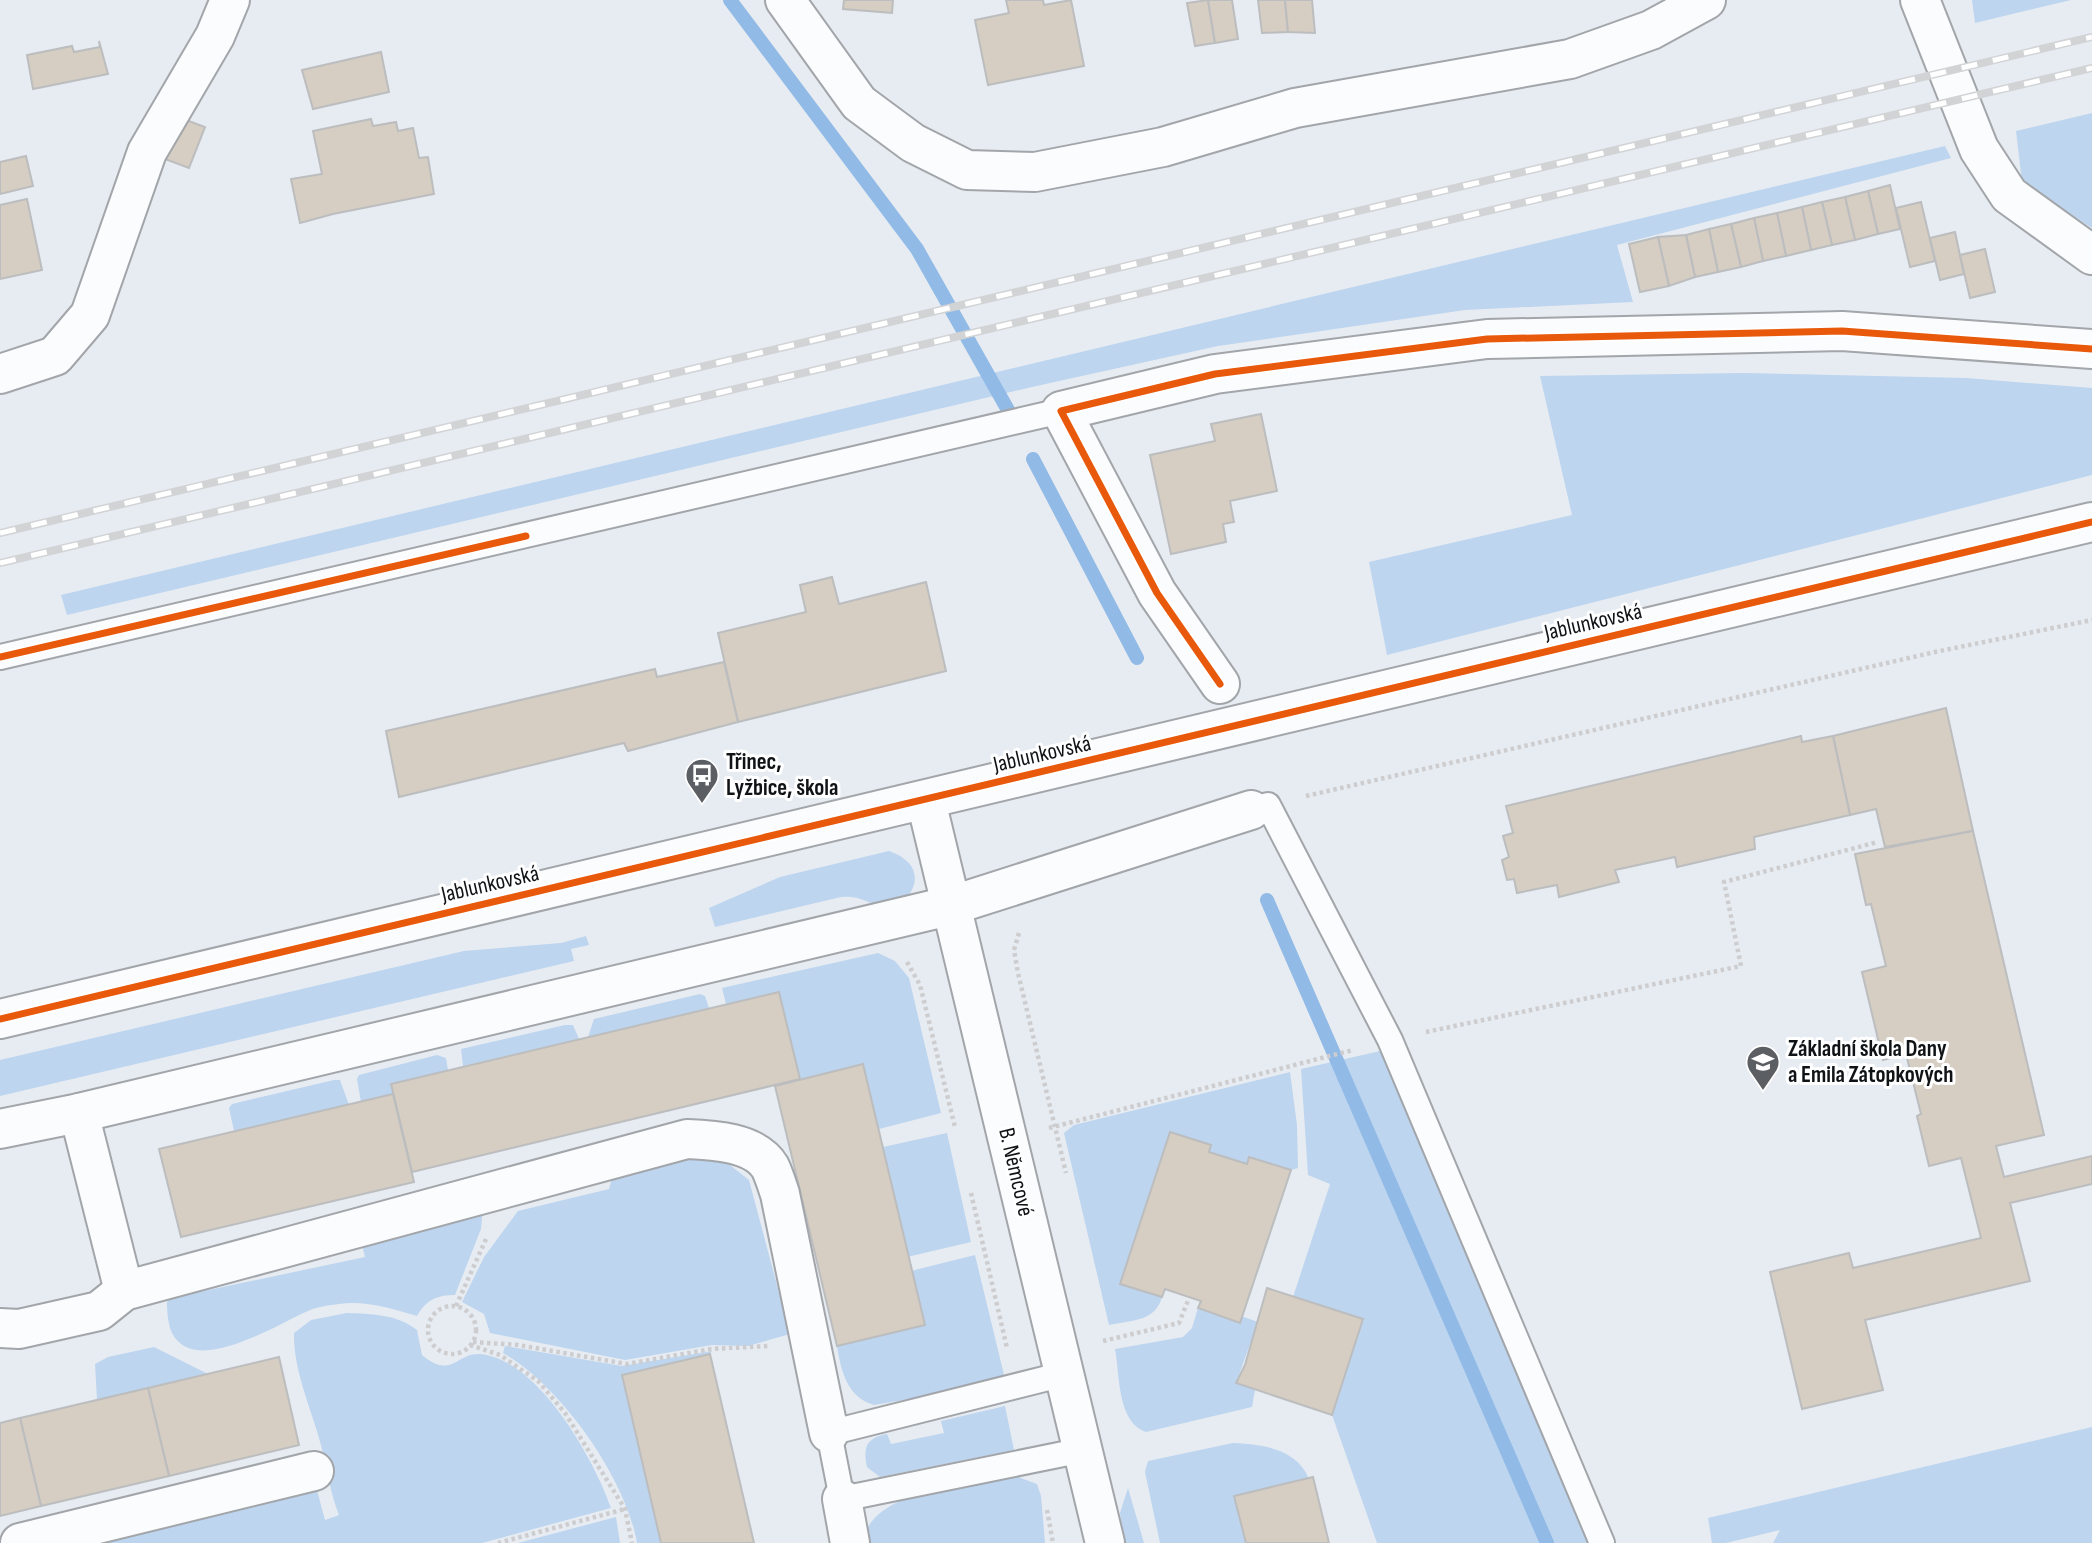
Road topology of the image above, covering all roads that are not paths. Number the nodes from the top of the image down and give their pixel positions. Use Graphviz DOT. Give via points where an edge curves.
graph roads {
  1 [pos="230,0"];
  2 [pos="785,0"];
  3 [pos="1706,0"];
  4 [pos="1920,0"];
  5 [pos="2092,255"];
  6 [pos="2092,349"];
  7 [pos="0,374"];
  8 [pos="1061,411"];
  9 [pos="2092,522"];
  10 [pos="0,657"];
  11 [pos="1220,684"];
  12 [pos="926,801"];
  13 [pos="1259,807"];
  14 [pos="953,905"];
  15 [pos="0,1019"];
  16 [pos="79,1113"];
  17 [pos="0,1129"];
  18 [pos="124,1291"];
  19 [pos="0,1328"];
  20 [pos="1064,1374"];
  21 [pos="830,1433"];
  22 [pos="1083,1450"];
  23 [pos="314,1471"];
  24 [pos="842,1499"];
  25 [pos="20,1543"];
  26 [pos="850,1543"];
  27 [pos="1105,1543"];
  28 [pos="1602,1543"];
  1 -- 7 [label="street" via="215,36 147,152 90,315 55,356"];
  2 -- 3 [label="street" via="859,103 913,143 967,170 1035,173 1163,147 1295,108 1570,59 1651,30"];
  4 -- 5 [label="street" via="1979,149 2009,195"];
  6 -- 8 [label="street" via="1842,331 1487,339 1215,374"];
  8 -- 10 [label="lane"];
  8 -- 11 [label="street" via="1157,593"];
  9 -- 12 [label="street, Jablunkovská"];
  12 -- 14 [label="street, B. Němcové"];
  12 -- 15 [label="street, Jablunkovská"];
  13 -- 14 [label="street"];
  13 -- 28 [label="lane" via="1390,1040"];
  14 -- 16 [label="street"];
  14 -- 20 [label="street, B. Němcové"];
  16 -- 17 [label="street"];
  16 -- 18 [label="street"];
  18 -- 19 [label="street" via="99,1311 19,1329"];
  18 -- 21 [label="street" via="687,1139 717,1140 749,1150 769,1165 780,1194"];
  20 -- 21 [label="lane"];
  20 -- 22 [label="street, B. Němcové"];
  21 -- 24 [label="lane"];
  22 -- 24 [label="lane"];
  22 -- 27 [label="street, B. Němcové"];
  23 -- 25 [label="street"];
  24 -- 26 [label="street"];
}
